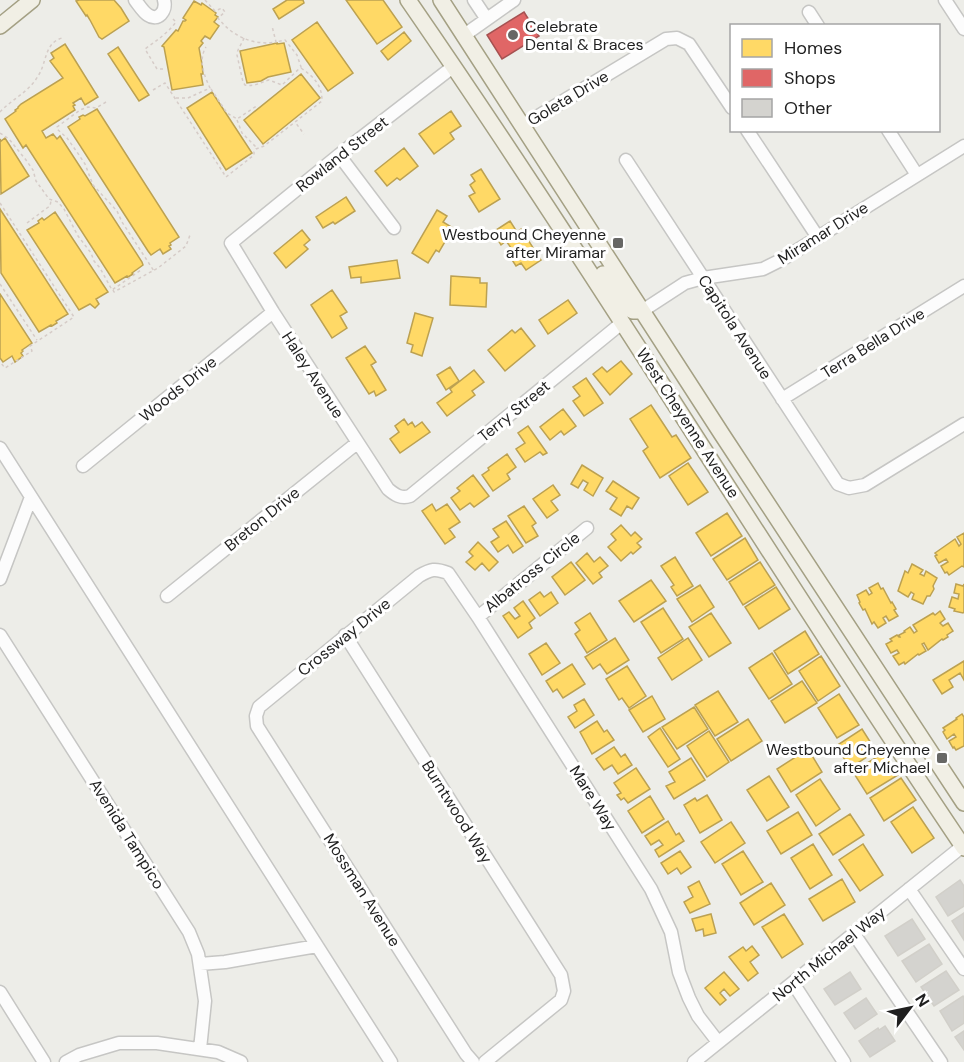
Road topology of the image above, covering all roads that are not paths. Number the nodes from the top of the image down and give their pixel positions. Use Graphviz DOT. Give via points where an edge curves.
graph roads {
  1 [pos="135,0"];
  2 [pos="408,0"];
  3 [pos="441,0"];
  4 [pos="474,0"];
  5 [pos="514,0"];
  6 [pos="945,0"];
  7 [pos="24,2"];
  8 [pos="163,6"];
  9 [pos="809,12"];
  10 [pos="486,18"];
  11 [pos="817,24"];
  12 [pos="0,26"];
  13 [pos="964,29"];
  14 [pos="463,36"];
  15 [pos="454,66"];
  16 [pos="730,105"];
  17 [pos="522,126"];
  18 [pos="748,132"];
  19 [pos="889,132"];
  20 [pos="964,146"];
  21 [pos="339,155"];
  22 [pos="626,160"];
  23 [pos="917,175"];
  24 [pos="551,213"];
  25 [pos="393,228"];
  26 [pos="818,236"];
  27 [pos="231,243"];
  28 [pos="704,278"];
  29 [pos="964,286"];
  30 [pos="642,311"];
  31 [pos="273,312"];
  32 [pos="623,322"];
  33 [pos="782,399"];
  34 [pos="964,424"];
  35 [pos="723,436"];
  36 [pos="357,443"];
  37 [pos="0,448"];
  38 [pos="83,466"];
  39 [pos="31,497"];
  40 [pos="404,498"];
  41 [pos="587,528"];
  42 [pos="440,570"];
  43 [pos="0,579"];
  44 [pos="167,596"];
  45 [pos="478,617"];
  46 [pos="0,634"];
  47 [pos="345,635"];
  48 [pos="256,716"];
  49 [pos="964,803"];
  50 [pos="964,846"];
  51 [pos="909,889"];
  52 [pos="854,934"];
  53 [pos="317,946"];
  54 [pos="200,964"];
  55 [pos="964,969"];
  56 [pos="793,983"];
  57 [pos="0,992"];
  58 [pos="718,1042"];
  59 [pos="200,1049"];
  60 [pos="44,1062"];
  61 [pos="66,1062"];
  62 [pos="241,1062"];
  63 [pos="391,1062"];
  64 [pos="473,1062"];
  65 [pos="485,1062"];
  66 [pos="694,1062"];
  67 [pos="844,1062"];
  68 [pos="941,1062"];
  1 -- 8 [label="street" via="146,21"];
  2 -- 15 [label="main road, West Cheyenne Avenue"];
  3 -- 14 [label="main road, West Cheyenne Avenue"];
  4 -- 10 [label="street"];
  5 -- 10 [label="street"];
  6 -- 13 [label="street"];
  7 -- 12 [label="main road"];
  9 -- 11 [label="street"];
  10 -- 14 [label="street"];
  14 -- 17 [label="main road, West Cheyenne Avenue"];
  15 -- 21 [label="street, Rowland Street"];
  15 -- 24 [label="main road, West Cheyenne Avenue"];
  16 -- 17 [label="street, Goleta Drive" via="689,44 677,38 666,39"];
  17 -- 30 [label="main road, West Cheyenne Avenue"];
  18 -- 26 [label="street"];
  19 -- 23 [label="street"];
  20 -- 23 [label="street, Miramar Drive"];
  21 -- 25 [label="street"];
  21 -- 27 [label="street, Rowland Street"];
  22 -- 28 [label="street, Capitola Avenue"];
  23 -- 26 [label="street, Miramar Drive"];
  24 -- 30 [label="main road" via="566,225 628,308"];
  24 -- 32 [label="main road, West Cheyenne Avenue"];
  26 -- 28 [label="street, Miramar Drive" via="763,269"];
  27 -- 31 [label="street, Haley Avenue"];
  28 -- 30 [label="street, Miramar Drive" via="685,283"];
  28 -- 33 [label="street, Capitola Avenue"];
  29 -- 33 [label="street, Terra Bella Drive"];
  30 -- 35 [label="main road, West Cheyenne Avenue"];
  31 -- 36 [label="street, Haley Avenue"];
  31 -- 38 [label="street, Woods Drive"];
  32 -- 35 [label="main road" via="640,324 708,422"];
  32 -- 40 [label="street, Terry Street"];
  32 -- 50 [label="main road, West Cheyenne Avenue"];
  33 -- 34 [label="street, Capitola Avenue" via="838,484 849,488 865,485"];
  35 -- 49 [label="main road, West Cheyenne Avenue"];
  36 -- 40 [label="street, Haley Avenue" via="388,489"];
  36 -- 44 [label="street, Breton Drive"];
  37 -- 39 [label="street"];
  39 -- 43 [label="street"];
  39 -- 53 [label="street"];
  41 -- 45 [label="street, Albatross Circle"];
  42 -- 45 [label="street, Mare Way" via="448,573"];
  42 -- 47 [label="street, Crossway Drive" via="419,576"];
  45 -- 58 [label="street, Mare Way" via="651,890 671,932 689,998"];
  46 -- 54 [label="street, Avenida Tampico" via="189,932"];
  47 -- 48 [label="street, Crossway Drive" via="259,706"];
  47 -- 65 [label="street, Burntwood Way" via="561,975 561,999"];
  48 -- 64 [label="street, Mossman Avenue" via="257,726"];
  50 -- 51 [label="street, North Michael Way"];
  51 -- 52 [label="street, North Michael Way"];
  51 -- 55 [label="street"];
  52 -- 56 [label="street, North Michael Way"];
  52 -- 68 [label="street"];
  53 -- 54 [label="street"];
  53 -- 63 [label="street"];
  54 -- 59 [label="street, Avenida Tampico" via="205,1001"];
  56 -- 58 [label="street, North Michael Way"];
  56 -- 67 [label="street"];
  57 -- 60 [label="street"];
  58 -- 66 [label="street, North Michael Way"];
  59 -- 61 [label="street" via="119,1043"];
  59 -- 62 [label="street"];
}
